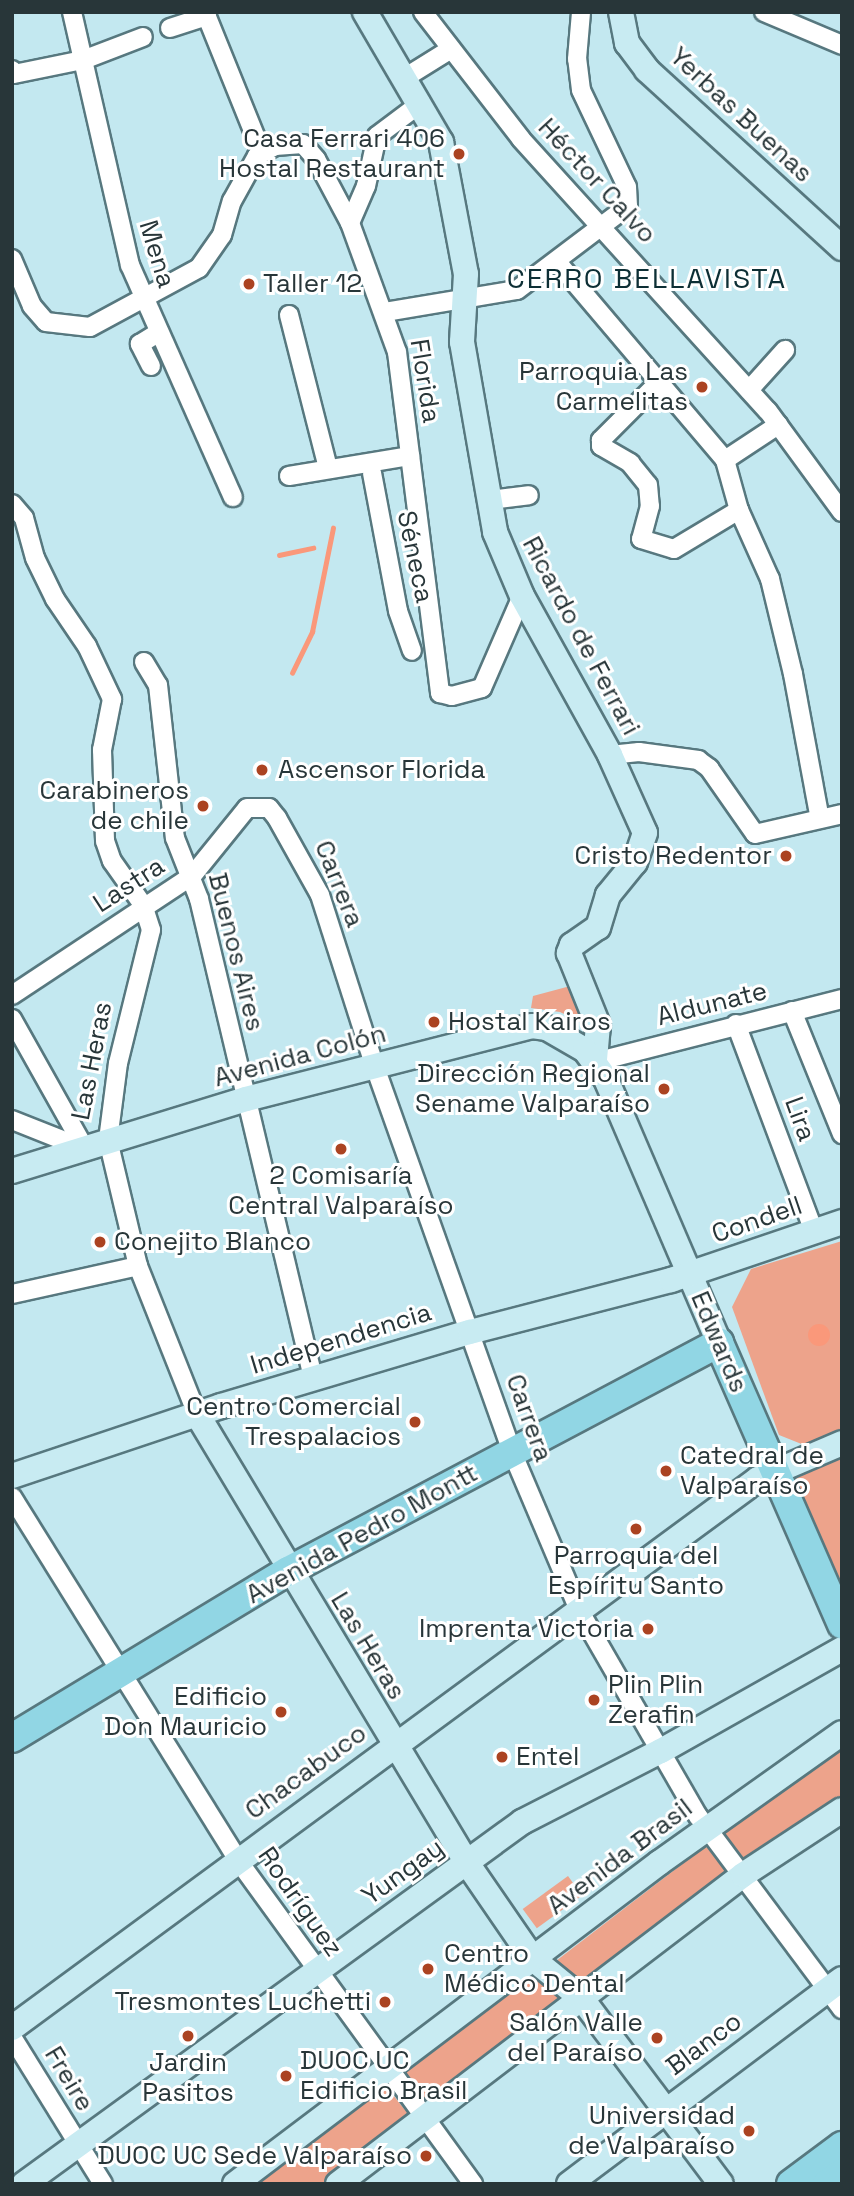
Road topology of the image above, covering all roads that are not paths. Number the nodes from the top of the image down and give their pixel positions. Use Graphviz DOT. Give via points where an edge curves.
graph roads {
  1 [pos="72,12"];
  2 [pos="365,12"];
  3 [pos="423,12"];
  4 [pos="581,12"];
  5 [pos="621,12"];
  6 [pos="764,12"];
  7 [pos="206,14"];
  8 [pos="170,28"];
  9 [pos="143,37"];
  10 [pos="842,45"];
  11 [pos="451,49"];
  12 [pos="83,60"];
  13 [pos="13,72"];
  14 [pos="406,77"];
  15 [pos="421,103"];
  16 [pos="262,153"];
  17 [pos="350,223"];
  18 [pos="606,227"];
  19 [pos="842,248"];
  20 [pos="12,259"];
  21 [pos="558,263"];
  22 [pos="142,297"];
  23 [pos="466,298"];
  24 [pos="385,312"];
  25 [pos="289,315"];
  26 [pos="159,332"];
  27 [pos="785,350"];
  28 [pos="151,366"];
  29 [pos="658,383"];
  30 [pos="750,390"];
  31 [pos="778,425"];
  32 [pos="410,456"];
  33 [pos="725,460"];
  34 [pos="328,468"];
  35 [pos="372,473"];
  36 [pos="289,476"];
  37 [pos="529,495"];
  38 [pos="233,496"];
  39 [pos="490,500"];
  40 [pos="12,504"];
  41 [pos="739,510"];
  42 [pos="842,512"];
  43 [pos="425,588"];
  44 [pos="404,592"];
  45 [pos="522,596"];
  46 [pos="412,650"];
  47 [pos="144,662"];
  48 [pos="610,755"];
  49 [pos="258,805"];
  50 [pos="842,814"];
  51 [pos="820,819"];
  52 [pos="192,876"];
  53 [pos="144,905"];
  54 [pos="12,995"];
  55 [pos="842,999"];
  56 [pos="792,1011"];
  57 [pos="12,1019"];
  58 [pos="736,1024"];
  59 [pos="595,1062"];
  60 [pos="375,1067"];
  61 [pos="246,1099"];
  62 [pos="12,1120"];
  63 [pos="842,1134"];
  64 [pos="108,1140"];
  65 [pos="85,1149"];
  66 [pos="12,1171"];
  67 [pos="842,1222"];
  68 [pos="814,1232"];
  69 [pos="138,1266"];
  70 [pos="690,1273"];
  71 [pos="12,1294"];
  72 [pos="470,1332"];
  73 [pos="719,1343"];
  74 [pos="313,1378"];
  75 [pos="197,1414"];
  76 [pos="842,1443"];
  77 [pos="512,1452"];
  78 [pos="775,1471"];
  79 [pos="12,1476"];
  80 [pos="12,1497"];
  81 [pos="288,1571"];
  82 [pos="579,1610"];
  83 [pos="842,1624"];
  84 [pos="842,1649"];
  85 [pos="120,1670"];
  86 [pos="842,1733"];
  87 [pos="12,1738"];
  88 [pos="393,1746"];
  89 [pos="661,1751"];
  90 [pos="842,1810"];
  91 [pos="707,1829"];
  92 [pos="237,1859"];
  93 [pos="467,1863"];
  94 [pos="743,1875"];
  95 [pos="533,1959"];
  96 [pos="318,1972"];
  97 [pos="834,1984"];
  98 [pos="582,1999"];
  99 [pos="842,2009"];
  100 [pos="12,2028"];
  101 [pos="12,2037"];
  102 [pos="386,2069"];
  103 [pos="666,2109"];
  104 [pos="424,2119"];
  105 [pos="78,2145"];
  106 [pos="842,2146"];
  107 [pos="842,2173"];
  108 [pos="24,2184"];
  109 [pos="103,2184"];
  110 [pos="235,2184"];
  111 [pos="338,2184"];
  112 [pos="473,2184"];
  113 [pos="569,2184"];
  114 [pos="722,2184"];
  115 [pos="791,2184"];
  116 [pos="827,2184"];
  1 -- 12 [label="street, Mena"];
  2 -- 14 [label="street, Ricardo de Ferrari"];
  3 -- 11 [label="street, Héctor Calvo"];
  4 -- 18 [label="street" via="577,59 581,90 629,195 624,212"];
  5 -- 19 [label="street, Yerbas Buenas" via="627,43 636,58"];
  6 -- 10 [label="street"];
  7 -- 8 [label="street"];
  7 -- 16 [label="street"];
  9 -- 12 [label="street"];
  11 -- 14 [label="street"];
  11 -- 18 [label="street, Héctor Calvo" via="522,139"];
  12 -- 13 [label="street"];
  12 -- 22 [label="street, Mena" via="130,265"];
  14 -- 15 [label="street, Ricardo de Ferrari"];
  15 -- 17 [label="street" via="377,136 366,186"];
  15 -- 23 [label="street, Ricardo de Ferrari" via="441,142 466,274"];
  16 -- 17 [label="street, Florida" via="288,142 303,144 316,159"];
  16 -- 22 [label="street" via="248,168 209,255 184,278"];
  17 -- 24 [label="street, Florida"];
  18 -- 21 [label="street"];
  18 -- 30 [label="street, Héctor Calvo"];
  20 -- 22 [label="street" via="32,306 46,323 90,327"];
  21 -- 23 [label="street" via="517,290"];
  21 -- 29 [label="street"];
  22 -- 26 [label="street, Mena"];
  23 -- 24 [label="street"];
  23 -- 39 [label="street, Ricardo de Ferrari" via="462,342"];
  24 -- 32 [label="street, Florida" via="397,352"];
  25 -- 34 [label="street"];
  26 -- 28 [label="street" via="140,344"];
  26 -- 38 [label="street, Mena"];
  27 -- 30 [label="street"];
  29 -- 33 [label="street"];
  29 -- 41 [label="street" via="613,424 601,446 630,463 648,485 650,506 641,539 674,549"];
  30 -- 31 [label="street, Héctor Calvo"];
  31 -- 33 [label="street"];
  31 -- 42 [label="street, Héctor Calvo"];
  32 -- 34 [label="street"];
  32 -- 43 [label="street, Florida"];
  33 -- 41 [label="street"];
  34 -- 36 [label="street"];
  35 -- 46 [label="street, Séneca" via="398,611"];
  37 -- 39 [label="street"];
  39 -- 45 [label="street, Ricardo de Ferrari" via="495,532"];
  40 -- 53 [label="street" via="24,518 35,558 55,599 88,646 112,699 102,750 105,841 112,861"];
  41 -- 51 [label="street" via="770,579"];
  43 -- 44 [label="street"];
  43 -- 45 [label="street, Florida" via="435,672 445,696 474,693 487,681"];
  45 -- 48 [label="street, Ricardo de Ferrari" via="591,736"];
  47 -- 52 [label="street, Buenos Aires" via="158,685 175,838"];
  48 -- 51 [label="street" via="639,751 698,760 709,768 755,834"];
  48 -- 59 [label="street, Ricardo de Ferrari" via="645,833 635,862 608,895 598,928 569,953 598,1025"];
  49 -- 52 [label="street, Lastra" via="247,807 234,819"];
  49 -- 60 [label="street, Carrera" via="269,808 290,835 320,895"];
  50 -- 51 [label="street"];
  52 -- 53 [label="street, Lastra"];
  52 -- 61 [label="street, Buenos Aires"];
  53 -- 54 [label="street, Lastra"];
  53 -- 64 [label="street, Las Heras" via="151,930 118,1063"];
  55 -- 56 [label="street, Aldunate"];
  56 -- 58 [label="street, Aldunate"];
  56 -- 63 [label="street"];
  57 -- 65 [label="street"];
  58 -- 59 [label="street, Aldunate"];
  58 -- 68 [label="street, Lira"];
  59 -- 60 [label="street, Avenida Colón" via="563,1034 532,1026"];
  59 -- 70 [label="street, Edwards"];
  60 -- 61 [label="street, Avenida Colón"];
  60 -- 72 [label="street, Carrera"];
  61 -- 64 [label="street, Avenida Colón"];
  61 -- 74 [label="street, Buenos Aires"];
  62 -- 65 [label="street"];
  64 -- 65 [label="street, Avenida Colón"];
  64 -- 69 [label="street, Las Heras"];
  65 -- 66 [label="street, Avenida Colón"];
  67 -- 68 [label="street, Condell"];
  68 -- 70 [label="street, Condell"];
  69 -- 71 [label="street"];
  69 -- 75 [label="street, Las Heras"];
  70 -- 72 [label="street, Independencia"];
  70 -- 73 [label="street, Edwards"];
  72 -- 74 [label="street, Independencia"];
  72 -- 77 [label="street, Carrera"];
  73 -- 77 [label="main road, Avenida Pedro Montt"];
  73 -- 78 [label="main road, Edwards"];
  74 -- 75 [label="street, Independencia"];
  75 -- 79 [label="street, Independencia"];
  75 -- 81 [label="street, Las Heras"];
  76 -- 78 [label="street, Chacabuco"];
  77 -- 81 [label="main road, Avenida Pedro Montt"];
  77 -- 82 [label="street, Carrera"];
  78 -- 82 [label="street, Chacabuco"];
  78 -- 83 [label="main road, Edwards"];
  80 -- 85 [label="street, Rodríguez"];
  81 -- 85 [label="main road, Avenida Pedro Montt"];
  81 -- 88 [label="street, Las Heras"];
  82 -- 88 [label="street, Chacabuco"];
  82 -- 89 [label="street, Carrera"];
  84 -- 89 [label="street, Yungay"];
  85 -- 87 [label="main road, Avenida Pedro Montt"];
  85 -- 92 [label="street, Rodríguez"];
  86 -- 91 [label="street, Avenida Brasil"];
  88 -- 92 [label="street, Chacabuco"];
  88 -- 93 [label="street, Las Heras"];
  89 -- 91 [label="street, Carrera"];
  89 -- 93 [label="street, Yungay" via="522,1822"];
  90 -- 94 [label="street"];
  91 -- 94 [label="street, Carrera"];
  91 -- 95 [label="street, Avenida Brasil"];
  92 -- 96 [label="street, Rodríguez"];
  92 -- 100 [label="street, Chacabuco"];
  93 -- 95 [label="street, Las Heras"];
  93 -- 96 [label="street, Yungay"];
  94 -- 97 [label="street, Carrera"];
  94 -- 98 [label="street"];
  95 -- 98 [label="street, Las Heras"];
  95 -- 102 [label="street, Avenida Brasil"];
  96 -- 102 [label="street, Rodríguez"];
  96 -- 105 [label="street, Yungay"];
  97 -- 99 [label="street, Carrera"];
  97 -- 103 [label="street, Blanco"];
  98 -- 103 [label="street, Las Heras"];
  98 -- 104 [label="street"];
  101 -- 105 [label="street, Freire"];
  102 -- 104 [label="street, Rodríguez"];
  102 -- 110 [label="street, Avenida Brasil"];
  103 -- 113 [label="street, Blanco"];
  103 -- 114 [label="street, Las Heras"];
  104 -- 111 [label="street"];
  104 -- 112 [label="street, Rodríguez"];
  105 -- 108 [label="street, Yungay"];
  105 -- 109 [label="street, Freire"];
  106 -- 115 [label="main road"];
  107 -- 116 [label="main road"];
}
